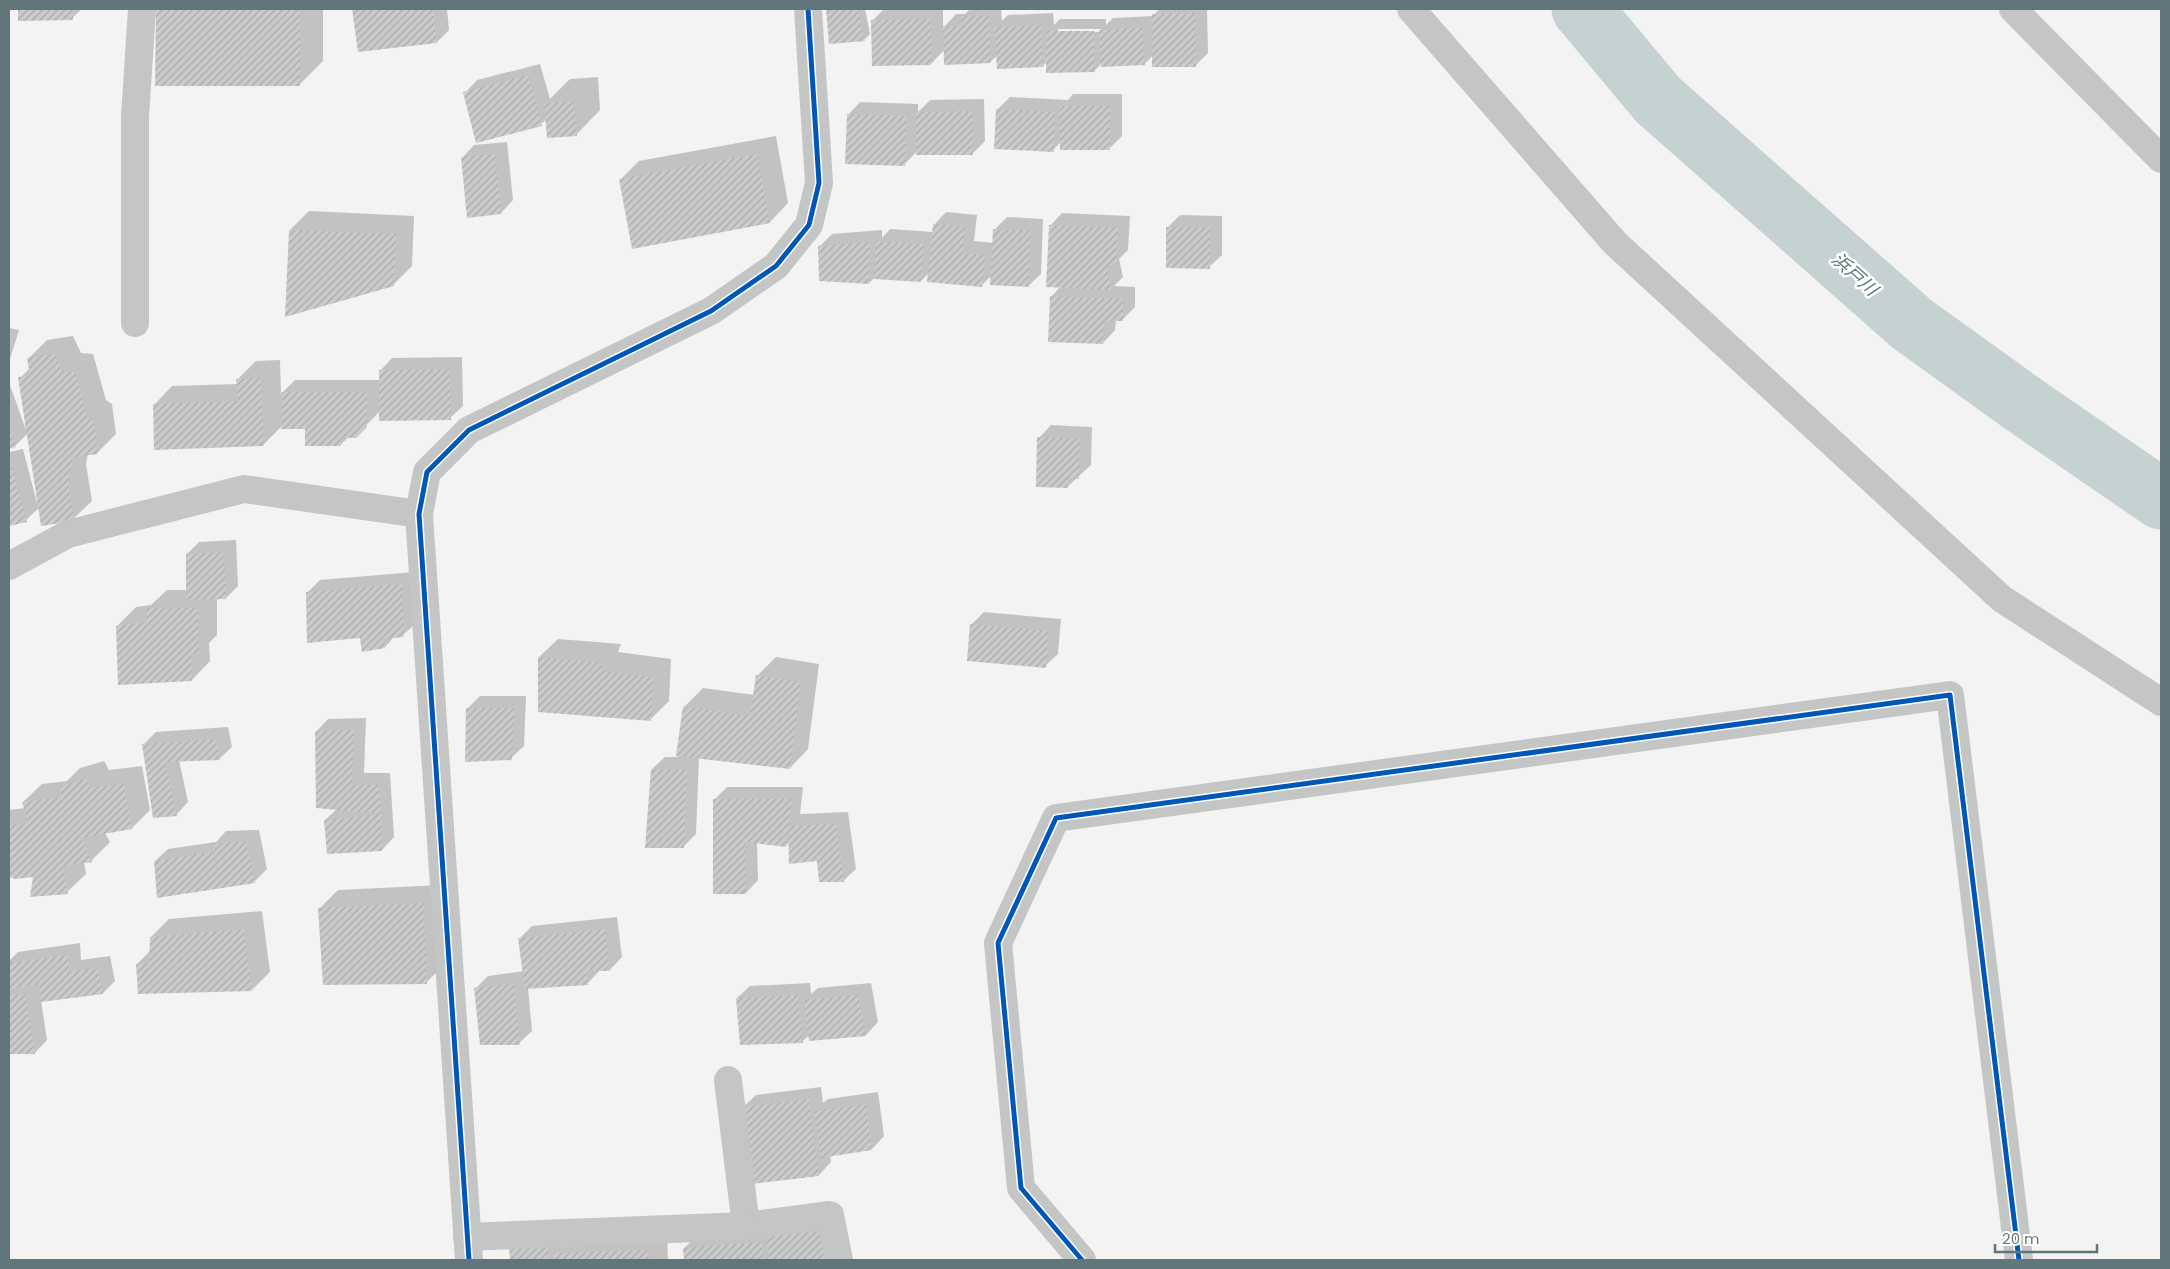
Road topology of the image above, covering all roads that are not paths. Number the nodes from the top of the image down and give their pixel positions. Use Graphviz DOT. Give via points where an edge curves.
graph roads {
  1 [pos="142,9"];
  2 [pos="808,9"];
  3 [pos="1411,9"];
  4 [pos="2013,9"];
  5 [pos="2161,159"];
  6 [pos="135,323"];
  7 [pos="419,514"];
  8 [pos="9,566"];
  9 [pos="2161,702"];
  10 [pos="728,1080"];
  11 [pos="746,1226"];
  12 [pos="468,1248"];
  13 [pos="839,1260"];
  14 [pos="1082,1260"];
  15 [pos="2019,1260"];
  1 -- 6 [label="street" via="135,117"];
  2 -- 7 [label="street" via="819,182 809,225 776,266 711,311 469,430 427,472"];
  3 -- 9 [label="street" via="1622,250 2002,600"];
  4 -- 5 [label="street"];
  7 -- 8 [label="street" via="244,489 68,534"];
  7 -- 12 [label="street"];
  10 -- 11 [label="street"];
  11 -- 12 [label="street"];
  11 -- 13 [label="street" via="830,1215"];
  14 -- 15 [label="street" via="1021,1188 998,942 1056,818 1950,695"];
}
